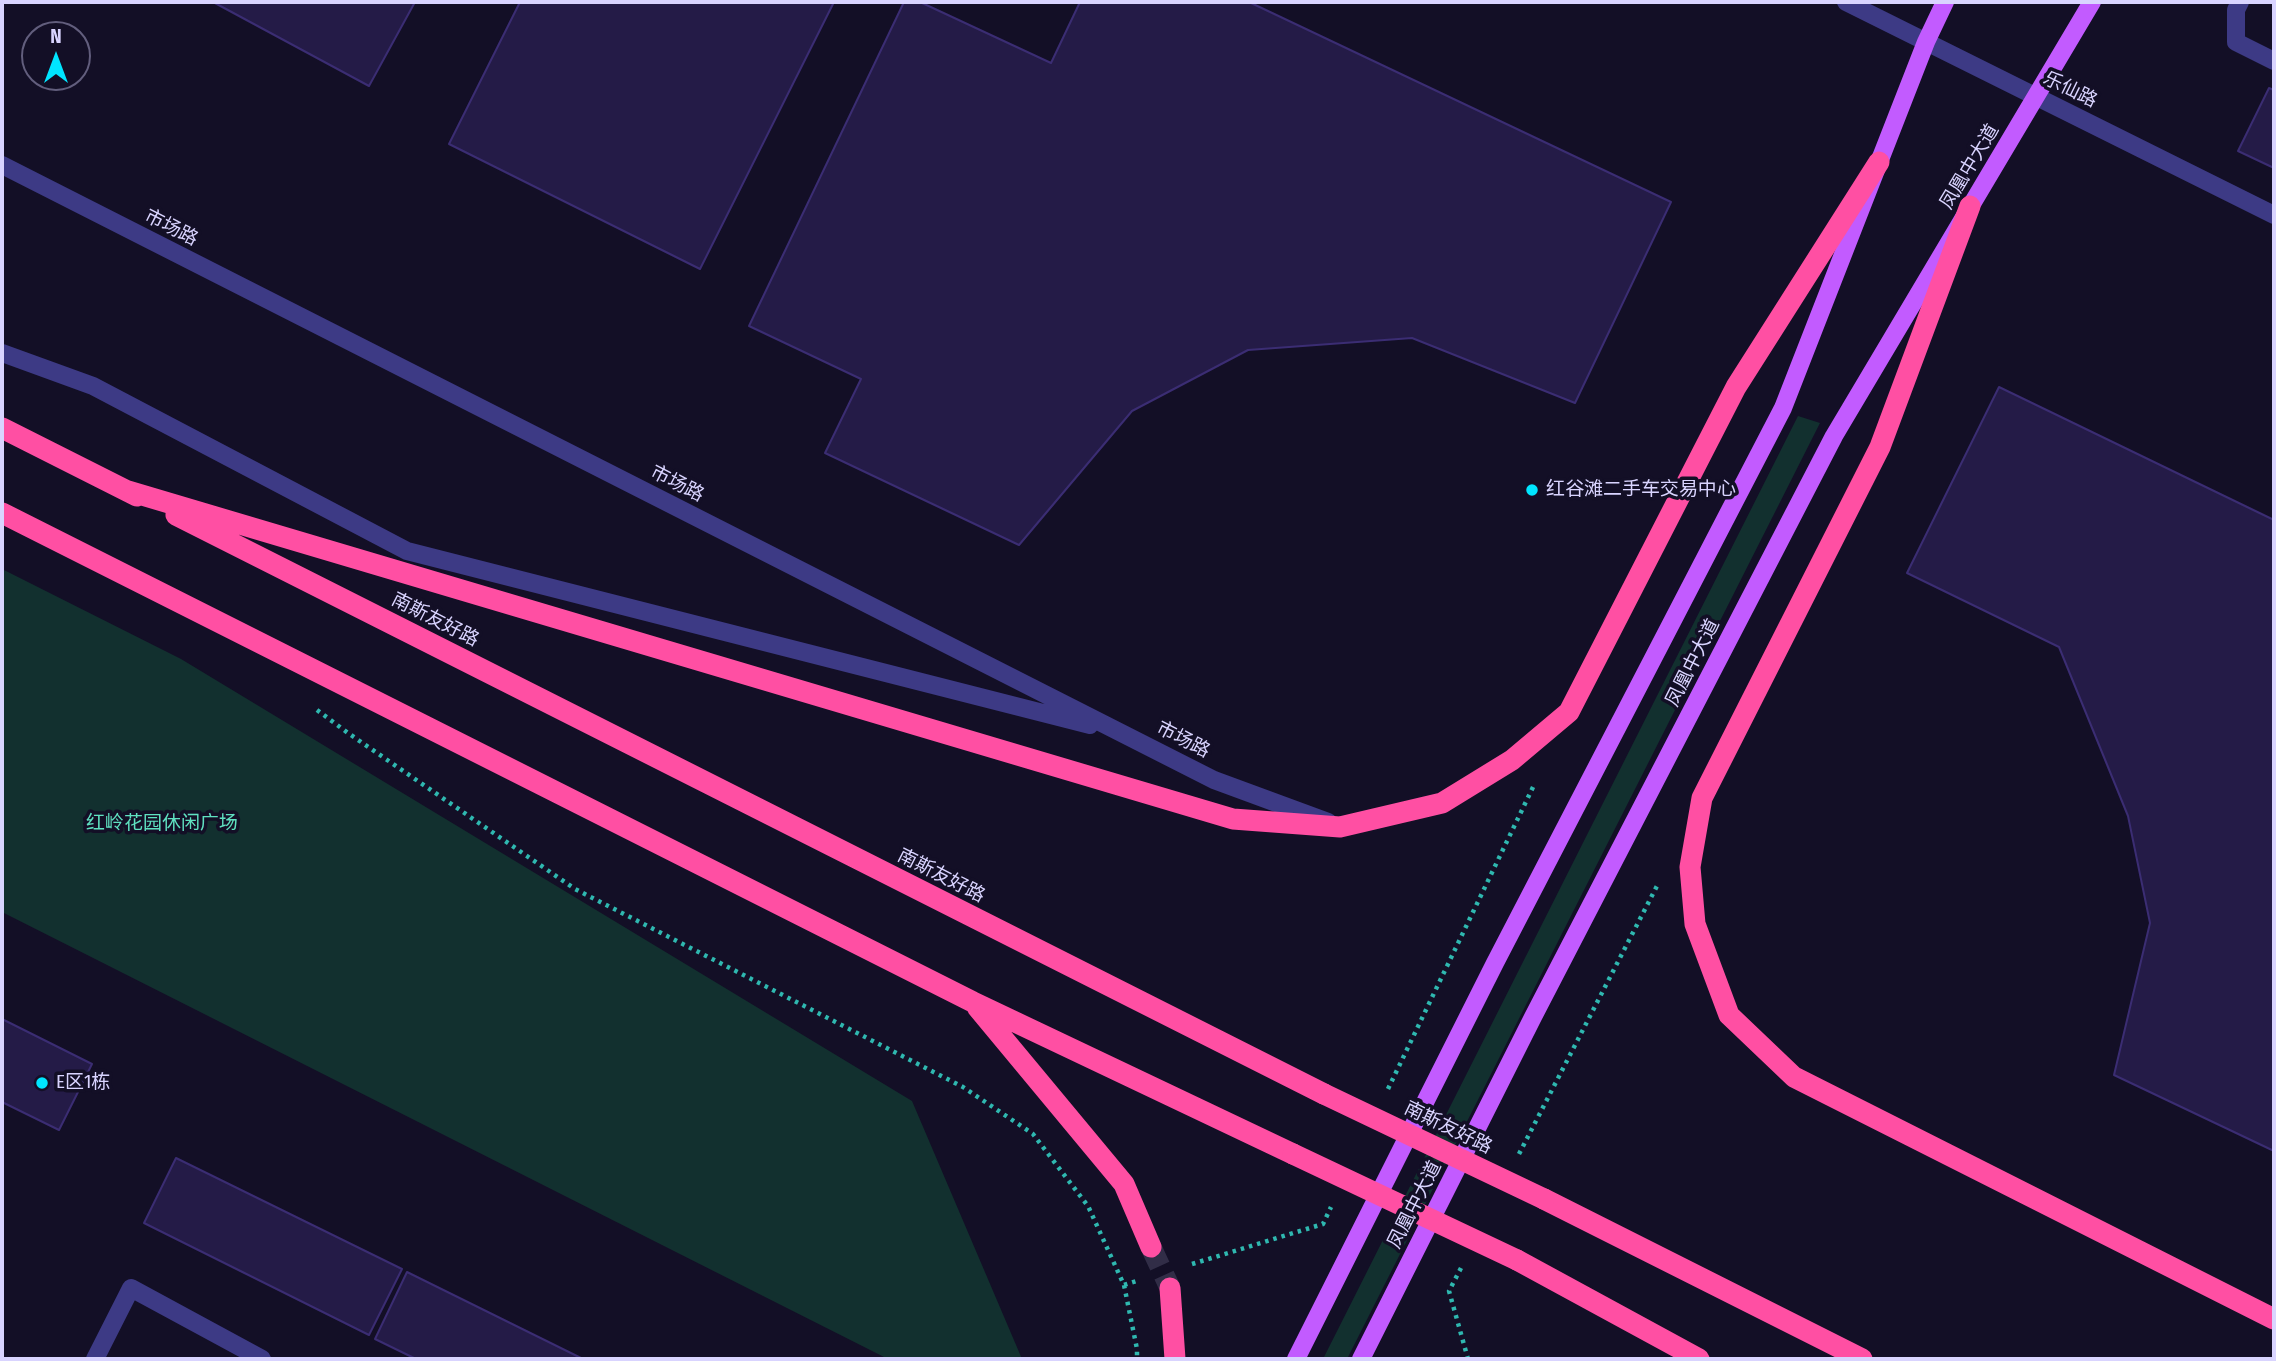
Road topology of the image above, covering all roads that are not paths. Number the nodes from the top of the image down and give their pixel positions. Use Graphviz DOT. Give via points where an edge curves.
graph roads {
  1 [pos="1846,2"];
  2 [pos="1945,2"];
  3 [pos="2092,2"];
  4 [pos="2240,2"];
  5 [pos="1926,42"];
  6 [pos="2274,61"];
  7 [pos="2036,96"];
  8 [pos="1879,162"];
  9 [pos="2,165"];
  10 [pos="1970,206"];
  11 [pos="2274,215"];
  12 [pos="2,352"];
  13 [pos="2,428"];
  14 [pos="125,490"];
  15 [pos="2,513"];
  16 [pos="1124,734"];
  17 [pos="1340,827"];
  18 [pos="974,1002"];
  19 [pos="1152,1247"];
  20 [pos="1170,1288"];
  21 [pos="2274,1319"];
  22 [pos="95,1359"];
  23 [pos="262,1359"];
  24 [pos="1175,1359"];
  25 [pos="1296,1359"];
  26 [pos="1361,1359"];
  27 [pos="1699,1359"];
  28 [pos="1863,1359"];
  1 -- 5 [label="street, 乐仙路"];
  2 -- 5 [label="main road, 凤凰中大道"];
  3 -- 7 [label="main road, 凤凰中大道"];
  4 -- 6 [label="street" via="2235,10 2235,41"];
  5 -- 7 [label="street, 乐仙路"];
  5 -- 8 [label="main road, 凤凰中大道"];
  7 -- 10 [label="main road, 凤凰中大道"];
  7 -- 11 [label="street, 乐仙路"];
  8 -- 17 [label="highway" via="1735,387 1569,712 1512,760 1442,803"];
  8 -- 25 [label="main road, 凤凰中大道" via="1783,408 1501,951"];
  9 -- 16 [label="street, 市场路"];
  10 -- 21 [label="highway" via="1880,447 1702,798 1690,867 1695,923 1730,1016 1794,1077"];
  10 -- 26 [label="main road, 凤凰中大道" via="1834,436"];
  12 -- 16 [label="street" via="93,386 408,551"];
  13 -- 14 [label="highway, 南斯友好路"];
  14 -- 17 [label="highway" via="1233,818"];
  14 -- 28 [label="highway, 南斯友好路, bridge" via="1324,1094"];
  15 -- 18 [label="highway"];
  16 -- 17 [label="street, 市场路" via="1214,780"];
  18 -- 19 [label="highway" via="1124,1184"];
  18 -- 27 [label="highway, bridge" via="1517,1260"];
  20 -- 24 [label="highway"];
  22 -- 23 [label="street" via="131,1288"];
}
